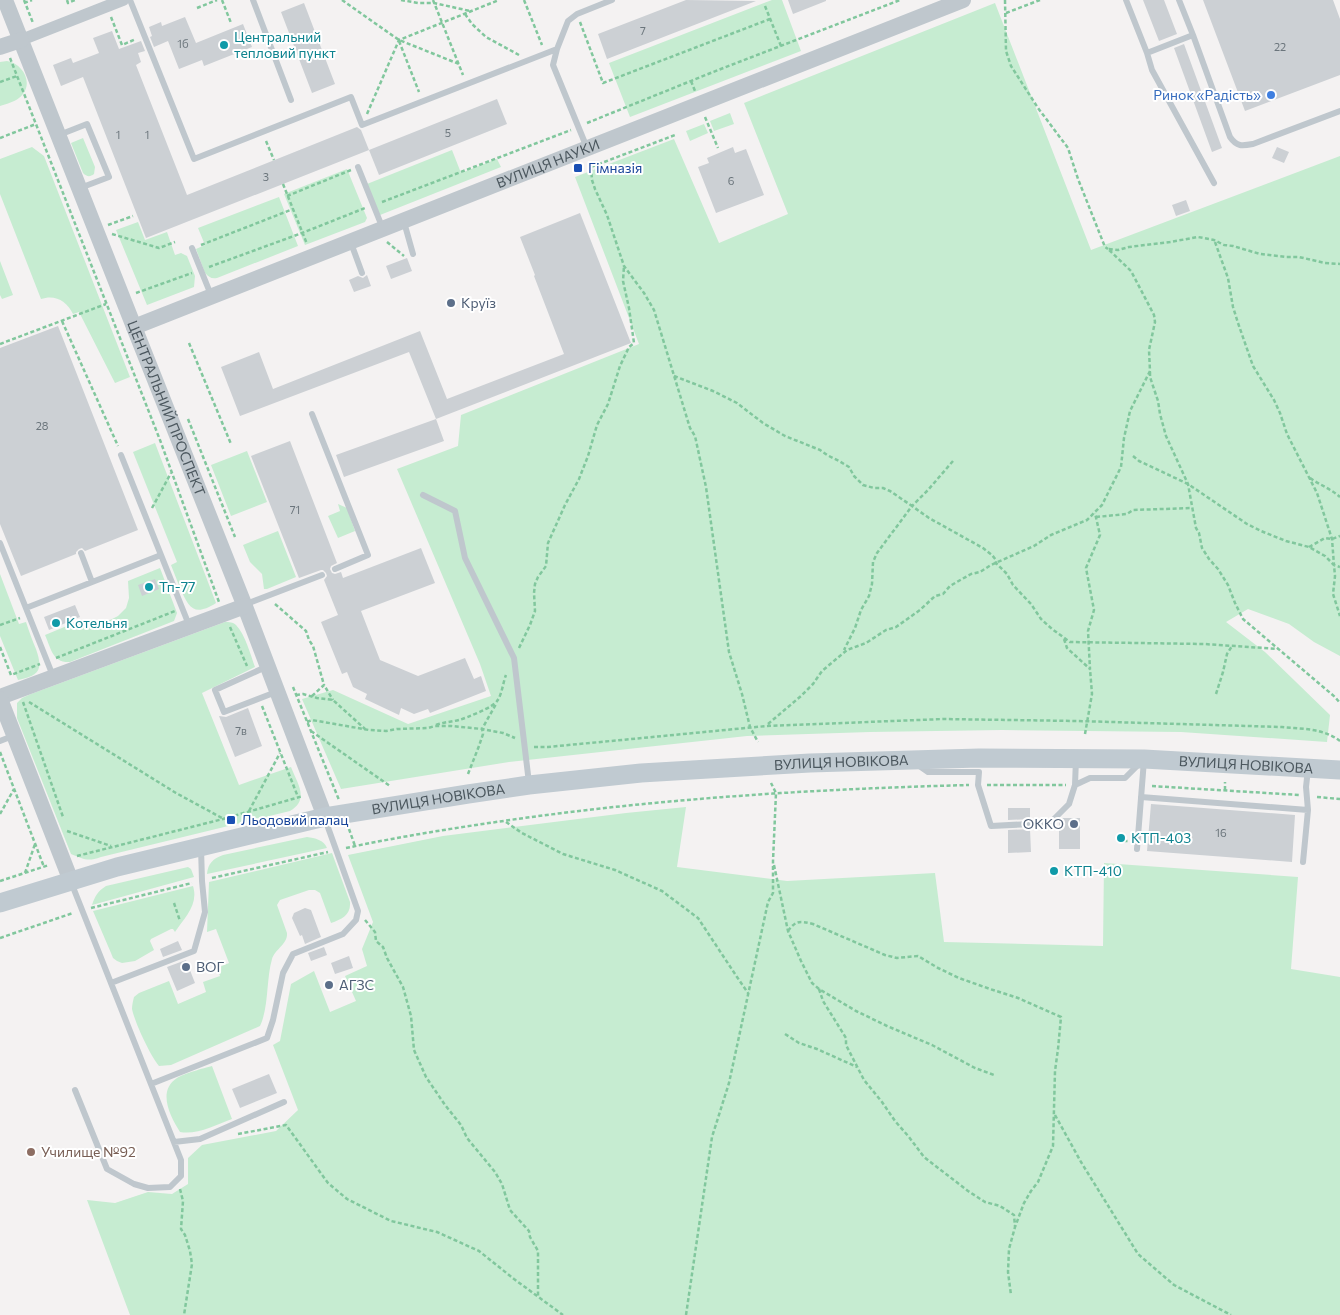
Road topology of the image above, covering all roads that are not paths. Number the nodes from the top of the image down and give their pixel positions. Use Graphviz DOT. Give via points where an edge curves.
graph roads {
  1 [pos="5,0"];
  2 [pos="123,0"];
  3 [pos="130,0"];
  4 [pos="253,0"];
  5 [pos="612,0"];
  6 [pos="963,0"];
  7 [pos="1126,0"];
  8 [pos="1179,0"];
  9 [pos="1192,35"];
  10 [pos="21,40"];
  11 [pos="2,47"];
  12 [pos="557,49"];
  13 [pos="1147,53"];
  14 [pos="291,100"];
  15 [pos="1340,111"];
  16 [pos="58,135"];
  17 [pos="587,154"];
  18 [pos="358,167"];
  19 [pos="1214,183"];
  20 [pos="79,189"];
  21 [pos="403,221"];
  22 [pos="379,230"];
  23 [pos="350,242"];
  24 [pos="192,248"];
  25 [pos="413,253"];
  26 [pos="362,273"];
  27 [pos="212,296"];
  28 [pos="134,327"];
  29 [pos="312,414"];
  30 [pos="121,454"];
  31 [pos="423,494"];
  32 [pos="0,544"];
  33 [pos="81,553"];
  34 [pos="161,555"];
  35 [pos="335,569"];
  36 [pos="322,574"];
  37 [pos="92,582"];
  38 [pos="245,605"];
  39 [pos="27,611"];
  40 [pos="190,626"];
  41 [pos="268,666"];
  42 [pos="53,677"];
  43 [pos="277,691"];
  44 [pos="0,698"];
  45 [pos="7,739"];
  46 [pos="1076,758"];
  47 [pos="1144,759"];
  48 [pos="979,765"];
  49 [pos="1308,768"];
  50 [pos="1335,768"];
  51 [pos="529,785"];
  52 [pos="1075,785"];
  53 [pos="1141,797"];
  54 [pos="1308,810"];
  55 [pos="325,817"];
  56 [pos="201,847"];
  57 [pos="1138,849"];
  58 [pos="1303,862"];
  59 [pos="71,881"];
  60 [pos="0,903"];
  61 [pos="111,983"];
  62 [pos="151,1084"];
  63 [pos="75,1090"];
  64 [pos="284,1102"];
  65 [pos="174,1142"];
  1 -- 10 [label="street, ЦЕНТРАЛЬНИЙ ПРОСПЕКТ"];
  2 -- 10 [label="street"];
  3 -- 12 [label="lane" via="194,159 351,97 362,125"];
  4 -- 14 [label="lane"];
  5 -- 12 [label="lane" via="576,14 568,21"];
  6 -- 17 [label="street, ВУЛИЦЯ НАУКИ"];
  7 -- 13 [label="lane"];
  8 -- 9 [label="lane"];
  9 -- 13 [label="lane"];
  9 -- 15 [label="lane" via="1234,143 1243,146 1253,144"];
  10 -- 11 [label="street"];
  10 -- 16 [label="street, ЦЕНТРАЛЬНИЙ ПРОСПЕКТ"];
  12 -- 17 [label="lane" via="553,65"];
  13 -- 19 [label="lane" via="1152,70"];
  16 -- 20 [label="street, ЦЕНТРАЛЬНИЙ ПРОСПЕКТ"];
  16 -- 20 [label="lane" via="87,124 109,177"];
  17 -- 21 [label="street, ВУЛИЦЯ НАУКИ"];
  18 -- 22 [label="lane"];
  20 -- 28 [label="street, ЦЕНТРАЛЬНИЙ ПРОСПЕКТ"];
  21 -- 22 [label="street, ВУЛИЦЯ НАУКИ"];
  21 -- 25 [label="lane"];
  22 -- 23 [label="street, ВУЛИЦЯ НАУКИ"];
  23 -- 26 [label="lane"];
  23 -- 27 [label="street, ВУЛИЦЯ НАУКИ"];
  24 -- 27 [label="lane"];
  27 -- 28 [label="street, ВУЛИЦЯ НАУКИ"];
  28 -- 38 [label="street, ЦЕНТРАЛЬНИЙ ПРОСПЕКТ"];
  29 -- 35 [label="lane" via="368,555"];
  30 -- 34 [label="lane"];
  31 -- 51 [label="lane" via="455,511 465,558 514,658"];
  32 -- 39 [label="lane"];
  33 -- 37 [label="lane"];
  34 -- 37 [label="lane"];
  34 -- 40 [label="lane"];
  36 -- 38 [label="lane"];
  37 -- 39 [label="lane"];
  38 -- 40 [label="street"];
  38 -- 41 [label="street, ЦЕНТРАЛЬНИЙ ПРОСПЕКТ"];
  39 -- 42 [label="lane"];
  40 -- 42 [label="street"];
  41 -- 43 [label="street, ЦЕНТРАЛЬНИЙ ПРОСПЕКТ"];
  41 -- 43 [label="lane" via="215,690 224,712"];
  42 -- 44 [label="street"];
  43 -- 55 [label="street, ЦЕНТРАЛЬНИЙ ПРОСПЕКТ"];
  44 -- 45 [label="street"];
  45 -- 59 [label="street"];
  46 -- 47 [label="main road, ВУЛИЦЯ НОВІКОВА"];
  46 -- 48 [label="main road, ВУЛИЦЯ НОВІКОВА"];
  46 -- 52 [label="lane"];
  47 -- 49 [label="main road, ВУЛИЦЯ НОВІКОВА"];
  47 -- 52 [label="lane" via="1125,778 1090,778"];
  47 -- 53 [label="lane"];
  48 -- 51 [label="main road, ВУЛИЦЯ НОВІКОВА" via="911,759 810,763 641,773"];
  48 -- 52 [label="lane" via="978,785 991,826 1050,823 1069,804"];
  49 -- 50 [label="main road, ВУЛИЦЯ НОВІКОВА"];
  49 -- 54 [label="lane"];
  51 -- 55 [label="main road, ВУЛИЦЯ НОВІКОВА"];
  53 -- 54 [label="lane"];
  53 -- 57 [label="lane"];
  54 -- 58 [label="lane"];
  55 -- 56 [label="main road"];
  55 -- 62 [label="lane" via="358,911 356,920 344,934 293,954 284,973 267,1038"];
  56 -- 59 [label="main road"];
  56 -- 61 [label="lane" via="205,912 194,951"];
  59 -- 60 [label="main road"];
  59 -- 61 [label="lane"];
  61 -- 62 [label="lane"];
  62 -- 65 [label="lane"];
  63 -- 65 [label="lane" via="107,1169 134,1184 148,1188 170,1187 181,1176 181,1160"];
  64 -- 65 [label="lane" via="200,1139"];
}
